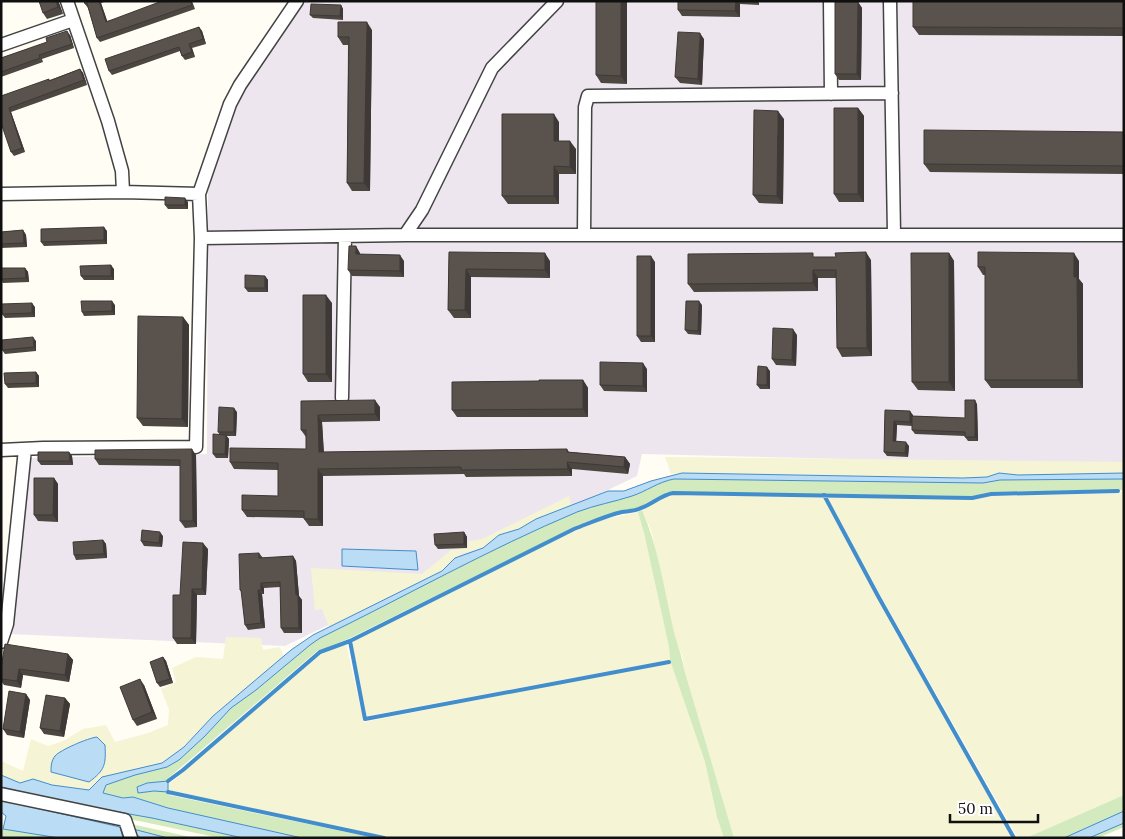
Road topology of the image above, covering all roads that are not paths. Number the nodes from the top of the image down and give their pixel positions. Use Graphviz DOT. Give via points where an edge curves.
graph roads {
  1 [pos="67,1"];
  2 [pos="297,1"];
  3 [pos="557,1"];
  4 [pos="830,1"];
  5 [pos="890,1"];
  6 [pos="73,20"];
  7 [pos="1,44"];
  8 [pos="892,93"];
  9 [pos="831,94"];
  10 [pos="123,192"];
  11 [pos="1,194"];
  12 [pos="199,194"];
  13 [pos="894,234"];
  14 [pos="405,235"];
  15 [pos="584,235"];
  16 [pos="1124,235"];
  17 [pos="345,236"];
  18 [pos="201,238"];
  19 [pos="342,398"];
  20 [pos="25,449"];
  21 [pos="1,450"];
  22 [pos="1,642"];
  23 [pos="1,794"];
  24 [pos="130,838"];
  1 -- 6 [label="street"];
  2 -- 12 [label="street" via="230,104"];
  3 -- 14 [label="street" via="492,68 422,210"];
  4 -- 9 [label="street"];
  5 -- 8 [label="street"];
  6 -- 7 [label="street"];
  6 -- 10 [label="street" via="122,171"];
  8 -- 9 [label="street"];
  8 -- 13 [label="street"];
  9 -- 15 [label="street" via="588,96 585,107"];
  10 -- 11 [label="street"];
  10 -- 12 [label="street"];
  12 -- 18 [label="street"];
  13 -- 15 [label="street"];
  13 -- 16 [label="street"];
  14 -- 15 [label="street"];
  14 -- 17 [label="street"];
  17 -- 18 [label="street"];
  17 -- 19 [label="street"];
  18 -- 20 [label="street" via="196,447"];
  20 -- 21 [label="street"];
  20 -- 22 [label="street" via="7,624"];
  23 -- 24 [label="street" via="125,820"];
}
